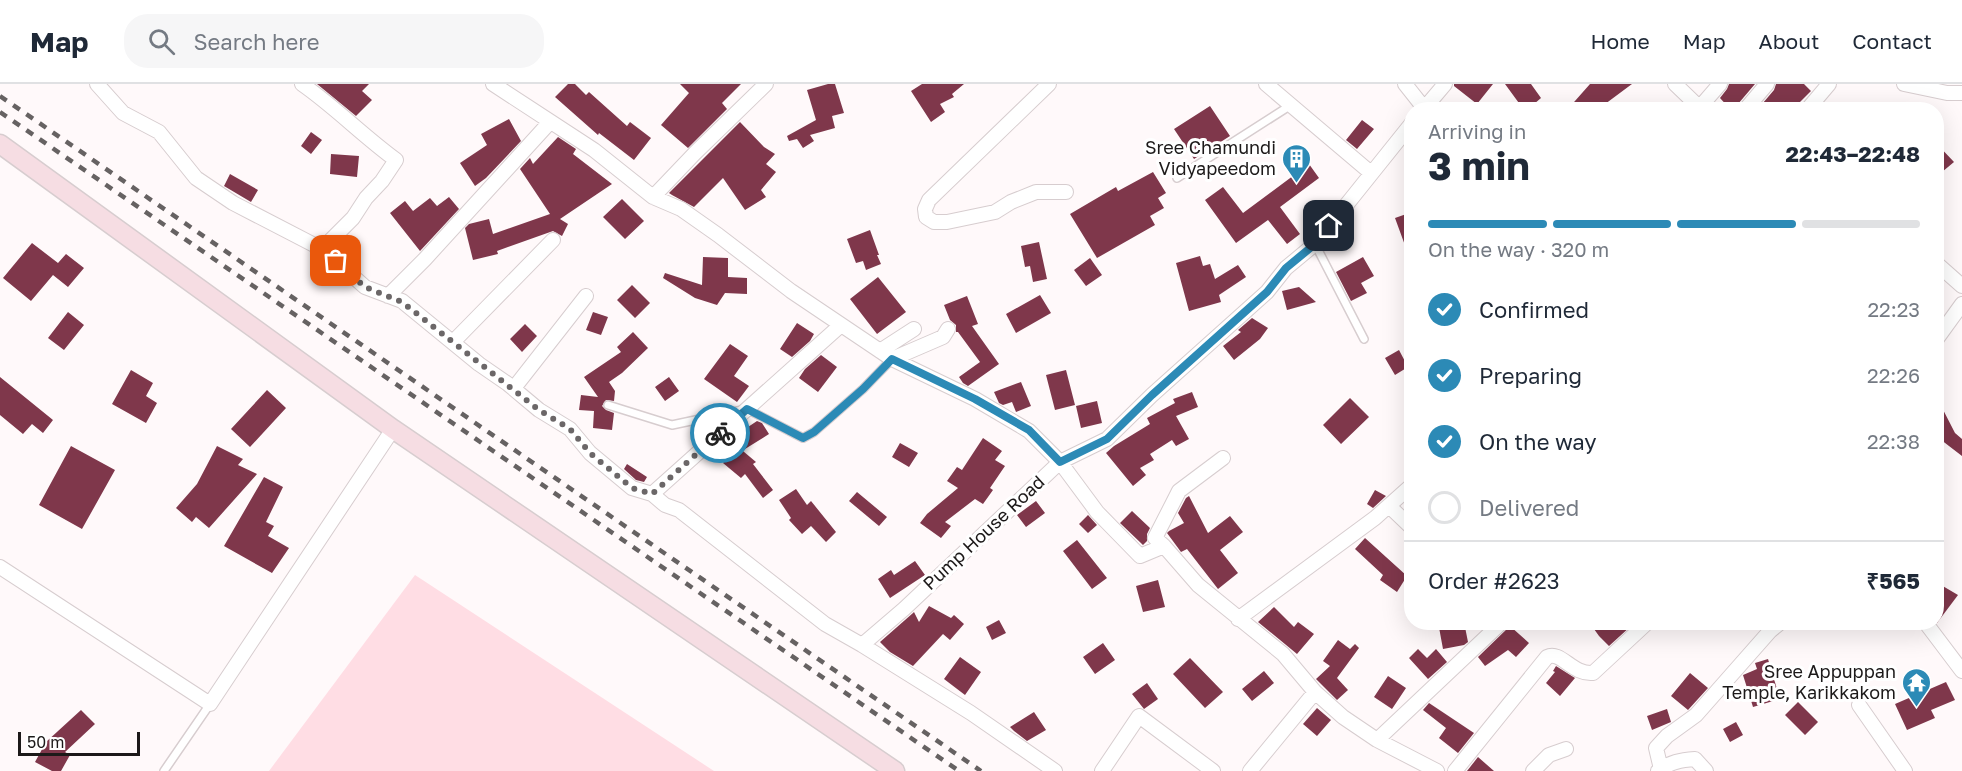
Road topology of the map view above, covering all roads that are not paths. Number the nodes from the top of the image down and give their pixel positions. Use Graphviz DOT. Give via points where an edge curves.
graph roads {
  1 [pos="97,84"];
  2 [pos="302,84"];
  3 [pos="493,84"];
  4 [pos="766,84"];
  5 [pos="1049,84"];
  6 [pos="1266,84"];
  7 [pos="1405,84"];
  8 [pos="1445,84"];
  9 [pos="1675,84"];
  10 [pos="1720,84"];
  11 [pos="1767,84"];
  12 [pos="1829,84"];
  13 [pos="1904,84"];
  14 [pos="509,88"];
  15 [pos="1962,93"];
  16 [pos="1418,102"];
  17 [pos="1429,102"];
  18 [pos="1694,102"];
  19 [pos="1706,102"];
  20 [pos="1751,102"];
  21 [pos="1814,102"];
  22 [pos="1291,105"];
  23 [pos="550,122"];
  24 [pos="1404,133"];
  25 [pos="0,144"];
  26 [pos="1371,173"];
  27 [pos="1177,178"];
  28 [pos="1066,192"];
  29 [pos="653,197"];
  30 [pos="553,240"];
  31 [pos="1315,244"];
  32 [pos="322,249"];
  33 [pos="1944,270"];
  34 [pos="1962,286"];
  35 [pos="388,296"];
  36 [pos="586,296"];
  37 [pos="1962,304"];
  38 [pos="841,325"];
  39 [pos="914,329"];
  40 [pos="948,329"];
  41 [pos="1944,329"];
  42 [pos="1364,339"];
  43 [pos="453,342"];
  44 [pos="880,351"];
  45 [pos="892,359"];
  46 [pos="514,388"];
  47 [pos="609,405"];
  48 [pos="747,409"];
  49 [pos="393,429"];
  50 [pos="1223,458"];
  51 [pos="1060,462"];
  52 [pos="1404,492"];
  53 [pos="652,494"];
  54 [pos="1389,506"];
  55 [pos="1404,520"];
  56 [pos="1164,546"];
  57 [pos="0,567"];
  58 [pos="1238,619"];
  59 [pos="1495,630"];
  60 [pos="1635,630"];
  61 [pos="1772,630"];
  62 [pos="1931,630"];
  63 [pos="862,645"];
  64 [pos="1962,671"];
  65 [pos="1315,692"];
  66 [pos="210,704"];
  67 [pos="1859,705"];
  68 [pos="1377,740"];
  69 [pos="1566,749"];
  70 [pos="1413,766"];
  71 [pos="1660,770"];
  72 [pos="164,771"];
  73 [pos="895,771"];
  74 [pos="1055,771"];
  75 [pos="1102,771"];
  76 [pos="1213,771"];
  77 [pos="1250,771"];
  78 [pos="1437,771"];
  79 [pos="1455,771"];
  80 [pos="1533,771"];
  81 [pos="1706,771"];
  82 [pos="1905,771"];
  1 -- 32 [label="street" via="123,113 159,132 196,178 233,203"];
  2 -- 32 [label="street" via="396,160 353,218"];
  3 -- 14 [label="street"];
  4 -- 29 [label="street"];
  5 -- 28 [label="street" via="929,200 926,217 934,222 947,222 995,212 1036,192"];
  6 -- 22 [label="street"];
  7 -- 16 [label="street"];
  8 -- 17 [label="street"];
  9 -- 18 [label="street"];
  10 -- 19 [label="street"];
  11 -- 20 [label="street"];
  12 -- 21 [label="street"];
  13 -- 15 [label="street"];
  14 -- 23 [label="street"];
  22 -- 26 [label="street"];
  22 -- 27 [label="lane"];
  23 -- 29 [label="street" via="594,150"];
  23 -- 35 [label="street"];
  24 -- 26 [label="street, Pump House Road"];
  25 -- 49 [label="main road"];
  26 -- 31 [label="street, Pump House Road"];
  29 -- 38 [label="street" via="681,209"];
  30 -- 43 [label="street"];
  31 -- 42 [label="lane"];
  31 -- 51 [label="street, Pump House Road" via="1107,439"];
  32 -- 35 [label="street" via="365,287"];
  33 -- 34 [label="street"];
  35 -- 43 [label="street" via="402,302"];
  36 -- 46 [label="street"];
  37 -- 41 [label="street"];
  38 -- 44 [label="street"];
  38 -- 48 [label="street"];
  39 -- 44 [label="street"];
  40 -- 45 [label="street" via="943,337"];
  43 -- 46 [label="street"];
  44 -- 45 [label="street"];
  45 -- 48 [label="lane" via="863,389 803,438"];
  45 -- 51 [label="street" via="1029,430"];
  46 -- 53 [label="street" via="570,429 590,453 632,488"];
  47 -- 48 [label="lane" via="672,425"];
  48 -- 53 [label="street"];
  49 -- 66 [label="street"];
  49 -- 73 [label="main road"];
  50 -- 56 [label="street" via="1179,491 1155,538"];
  51 -- 56 [label="street" via="1097,512 1140,556"];
  51 -- 63 [label="street, Pump House Road"];
  52 -- 54 [label="street"];
  53 -- 63 [label="street" via="679,510 825,624"];
  54 -- 55 [label="street"];
  54 -- 58 [label="street"];
  56 -- 58 [label="street" via="1198,585"];
  57 -- 66 [label="street"];
  58 -- 65 [label="street" via="1283,654"];
  59 -- 68 [label="street"];
  60 -- 79 [label="street" via="1593,673 1578,671 1556,655 1547,657"];
  61 -- 71 [label="street" via="1696,715 1656,748"];
  62 -- 64 [label="street"];
  63 -- 74 [label="street"];
  65 -- 68 [label="street"];
  65 -- 77 [label="street"];
  66 -- 72 [label="lane"];
  67 -- 82 [label="street"];
  68 -- 70 [label="street"];
  69 -- 80 [label="street" via="1549,755"];
  70 -- 78 [label="street"];
  71 -- 81 [label="street" via="1695,759"];
  75 -- 76 [label="street" via="1139,716"];
}
